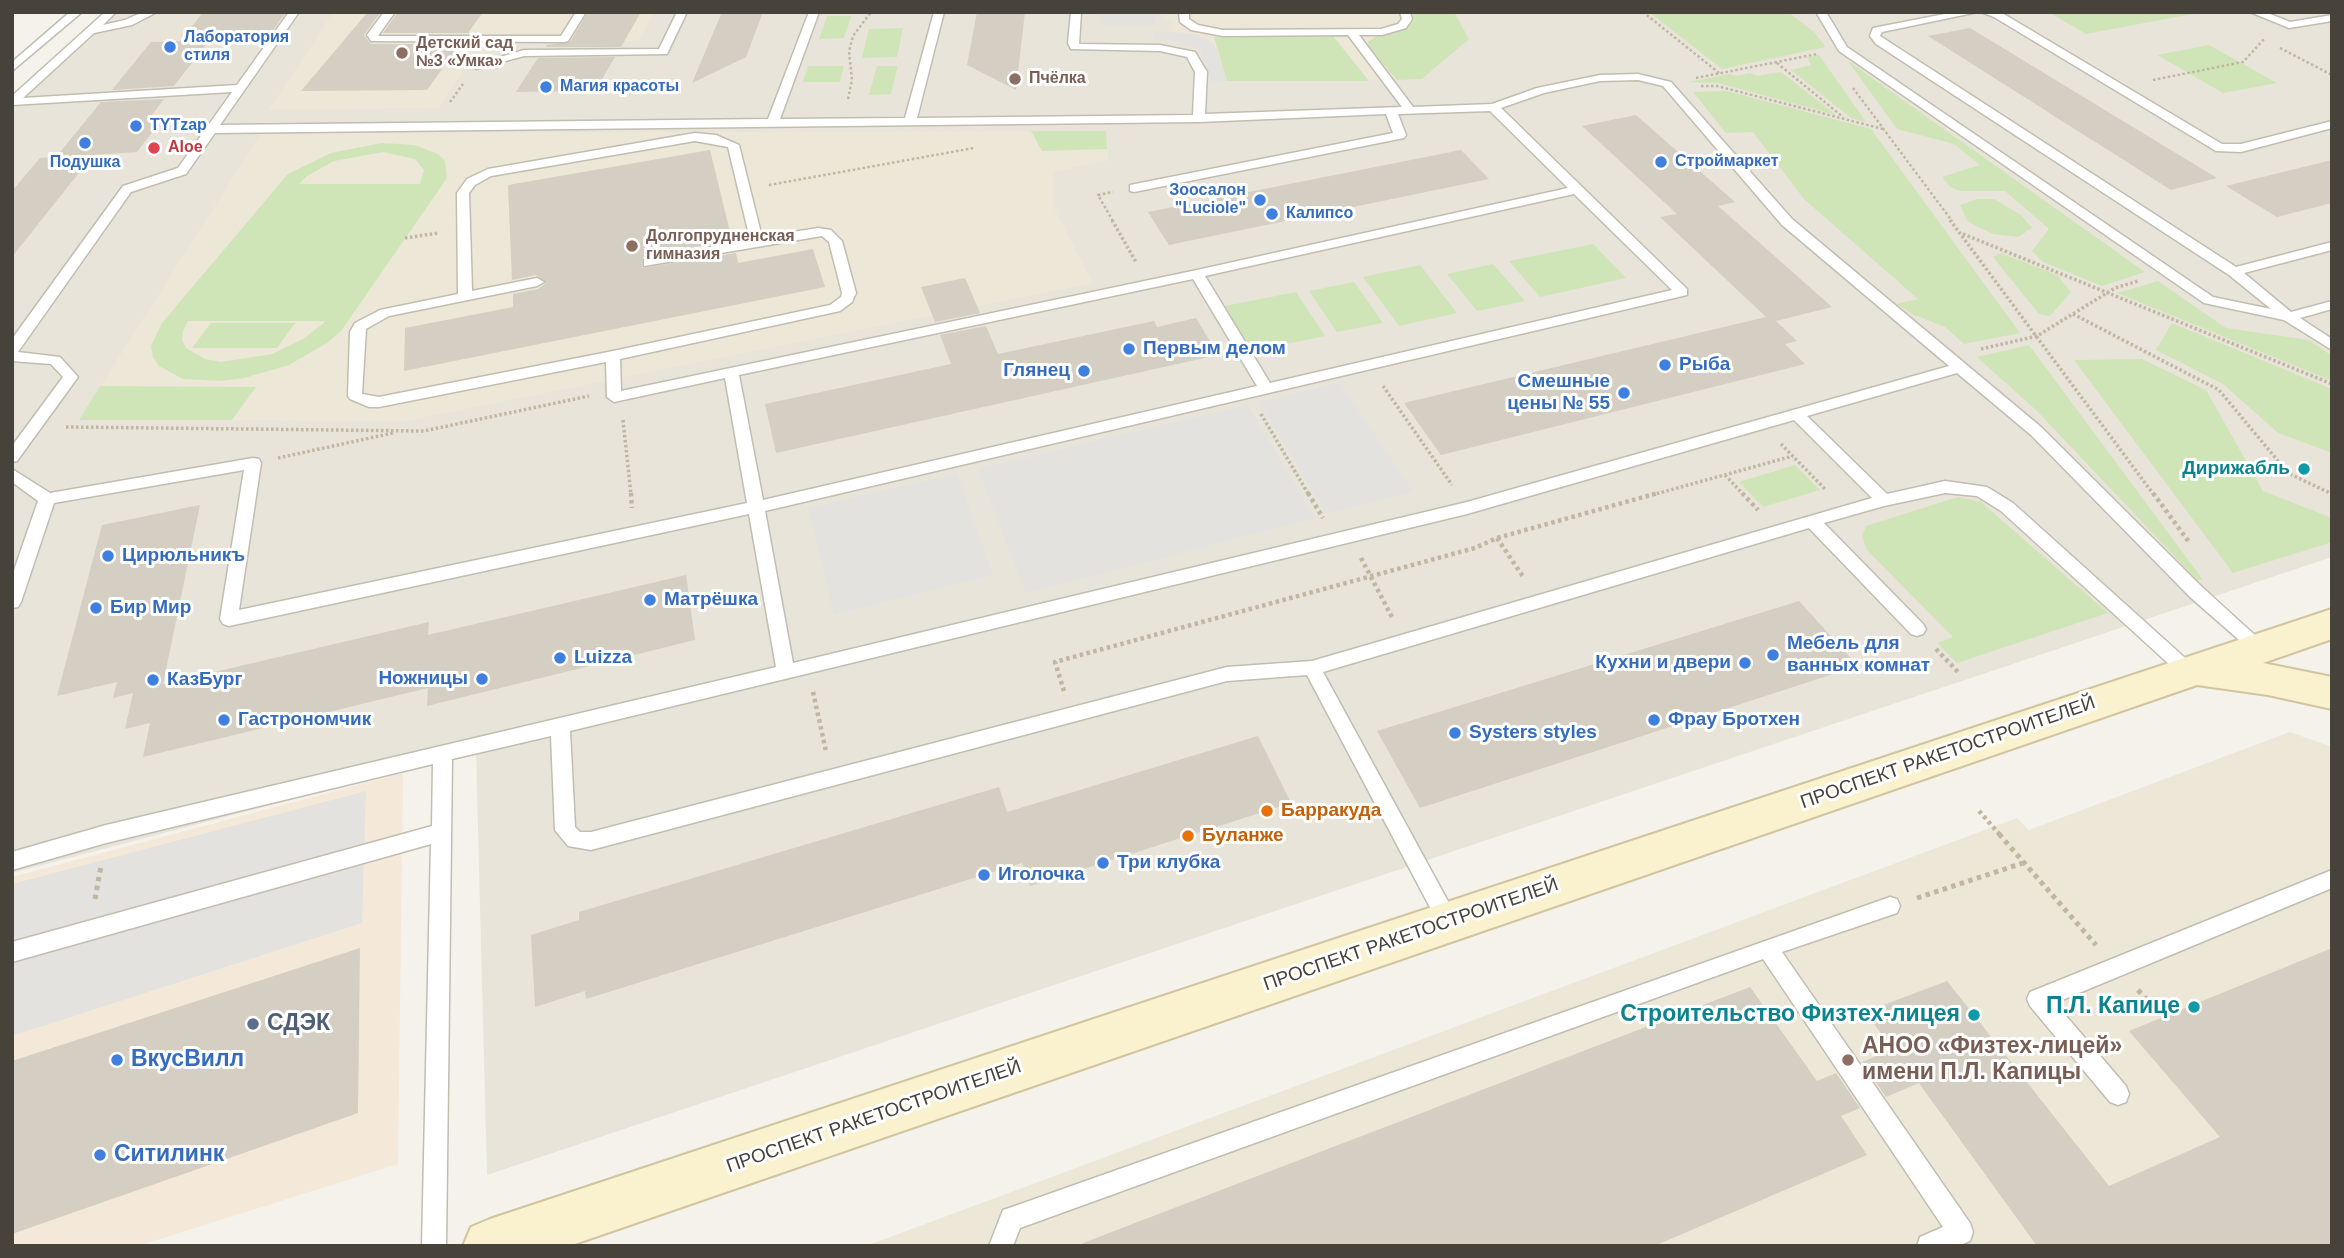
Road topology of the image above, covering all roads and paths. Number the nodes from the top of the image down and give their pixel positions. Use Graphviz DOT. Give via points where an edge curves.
graph roads {
  1 [pos="77,12"];
  2 [pos="111,12"];
  3 [pos="152,12"];
  4 [pos="294,12"];
  5 [pos="390,12"];
  6 [pos="581,12"];
  7 [pos="682,12"];
  8 [pos="814,12"];
  9 [pos="871,12"];
  10 [pos="939,12"];
  11 [pos="1076,12"];
  12 [pos="1184,12"];
  13 [pos="1405,12"];
  14 [pos="1643,12"];
  15 [pos="1821,12"];
  16 [pos="1973,12"];
  17 [pos="1986,12"];
  18 [pos="2255,12"];
  19 [pos="2332,19"];
  20 [pos="2280,22"];
  21 [pos="90,31"];
  22 [pos="1351,32"];
  23 [pos="2275,45"];
  24 [pos="1843,49"];
  25 [pos="1827,52"];
  26 [pos="1776,62"];
  27 [pos="476,66"];
  28 [pos="12,68"];
  29 [pos="1720,73"];
  30 [pos="2332,75"];
  31 [pos="1704,76"];
  32 [pos="1717,86"];
  33 [pos="2118,87"];
  34 [pos="240,88"];
  35 [pos="13,102"];
  36 [pos="1493,107"];
  37 [pos="1410,110"];
  38 [pos="1391,111"];
  39 [pos="1199,118"];
  40 [pos="1845,119"];
  41 [pos="910,122"];
  42 [pos="834,123"];
  43 [pos="680,124"];
  44 [pos="772,124"];
  45 [pos="2332,124"];
  46 [pos="431,127"];
  47 [pos="212,128"];
  48 [pos="1884,129"];
  49 [pos="672,141"];
  50 [pos="984,146"];
  51 [pos="1135,188"];
  52 [pos="744,190"];
  53 [pos="1577,190"];
  54 [pos="1961,233"];
  55 [pos="757,242"];
  56 [pos="2332,246"];
  57 [pos="649,263"];
  58 [pos="2165,270"];
  59 [pos="2234,272"];
  60 [pos="1197,274"];
  61 [pos="537,282"];
  62 [pos="1148,284"];
  63 [pos="2107,293"];
  64 [pos="465,297"];
  65 [pos="2332,305"];
  66 [pos="2073,314"];
  67 [pos="2289,317"];
  68 [pos="2037,336"];
  69 [pos="2332,346"];
  70 [pos="12,350"];
  71 [pos="12,356"];
  72 [pos="613,356"];
  73 [pos="1947,357"];
  74 [pos="1368,365"];
  75 [pos="1960,368"];
  76 [pos="731,372"];
  77 [pos="2332,384"];
  78 [pos="1266,389"];
  79 [pos="614,397"];
  80 [pos="1796,414"];
  81 [pos="1762,425"];
  82 [pos="404,431"];
  83 [pos="1793,456"];
  84 [pos="12,457"];
  85 [pos="253,463"];
  86 [pos="12,474"];
  87 [pos="1725,475"];
  88 [pos="2332,494"];
  89 [pos="47,499"];
  90 [pos="1884,500"];
  91 [pos="756,507"];
  92 [pos="1467,508"];
  93 [pos="1846,511"];
  94 [pos="1812,521"];
  95 [pos="1778,531"];
  96 [pos="635,533"];
  97 [pos="1497,538"];
  98 [pos="1490,541"];
  99 [pos="2189,542"];
  100 [pos="12,602"];
  101 [pos="1540,602"];
  102 [pos="2330,627"];
  103 [pos="1917,629"];
  104 [pos="2260,648"];
  105 [pos="807,667"];
  106 [pos="1312,668"];
  107 [pos="2190,671"];
  108 [pos="786,672"];
  109 [pos="1959,673"];
  110 [pos="2332,693"];
  111 [pos="1072,715"];
  112 [pos="560,725"];
  113 [pos="443,753"];
  114 [pos="832,778"];
  115 [pos="1979,811"];
  116 [pos="442,832"];
  117 [pos="106,834"];
  118 [pos="12,860"];
  119 [pos="2023,863"];
  120 [pos="2332,879"];
  121 [pos="1890,906"];
  122 [pos="1449,923"];
  123 [pos="90,930"];
  124 [pos="1767,948"];
  125 [pos="12,952"];
  126 [pos="2117,967"];
  127 [pos="2118,1094"];
  128 [pos="1966,1239"];
  129 [pos="516,1241"];
  130 [pos="434,1246"];
  131 [pos="1001,1246"];
  132 [pos="1929,1246"];
  1 -- 28 [label="lane"];
  2 -- 21 [label="lane"];
  3 -- 21 [label="lane"];
  4 -- 34 [label="lane"];
  5 -- 6 [label="lane" via="372,35 375,39 564,39"];
  7 -- 27 [label="lane" via="663,52 524,53"];
  8 -- 44 [label="lane"];
  9 -- 42 [label="path" via="853,36 850,94"];
  10 -- 41 [label="lane"];
  11 -- 39 [label="lane" via="1075,47 1160,48 1191,54 1201,72"];
  12 -- 22 [label="lane" via="1188,24 1213,32"];
  13 -- 22 [label="lane" via="1407,19 1397,28"];
  14 -- 29 [label="path"];
  15 -- 24 [label="lane"];
  16 -- 59 [label="lane" via="1877,30 1875,36"];
  17 -- 33 [label="lane"];
  18 -- 20 [label="lane"];
  19 -- 20 [label="lane"];
  20 -- 33 [label="path" via="2243,62"];
  21 -- 35 [label="lane"];
  22 -- 37 [label="lane"];
  23 -- 30 [label="path"];
  24 -- 25 [label="path"];
  24 -- 58 [label="lane"];
  25 -- 26 [label="path"];
  25 -- 48 [label="path"];
  26 -- 29 [label="path"];
  26 -- 40 [label="path"];
  27 -- 46 [label="path"];
  29 -- 31 [label="path"];
  32 -- 40 [label="path"];
  33 -- 45 [label="lane" via="2220,148 2241,148"];
  34 -- 35 [label="lane"];
  34 -- 47 [label="lane"];
  36 -- 37 [label="lane"];
  36 -- 53 [label="lane"];
  36 -- 73 [label="lane" via="1541,90 1600,78 1637,77 1667,84 1787,222"];
  37 -- 38 [label="lane"];
  38 -- 39 [label="lane"];
  38 -- 51 [label="lane" via="1400,135"];
  39 -- 41 [label="lane"];
  40 -- 48 [label="path"];
  41 -- 42 [label="lane"];
  42 -- 44 [label="lane"];
  43 -- 44 [label="lane"];
  43 -- 46 [label="lane"];
  43 -- 49 [label="lane"];
  46 -- 47 [label="lane"];
  47 -- 70 [label="lane" via="182,171 127,189"];
  48 -- 54 [label="path"];
  49 -- 52 [label="lane" via="695,137 733,145"];
  49 -- 64 [label="lane" via="488,173 471,182 464,192"];
  50 -- 52 [label="path"];
  51 -- 62 [label="path" via="1098,195"];
  52 -- 55 [label="lane"];
  53 -- 60 [label="lane"];
  53 -- 74 [label="lane" via="1682,292"];
  54 -- 63 [label="path"];
  54 -- 68 [label="path"];
  55 -- 57 [label="lane"];
  55 -- 72 [label="lane" via="810,233 832,236 847,299 828,311"];
  56 -- 59 [label="lane"];
  58 -- 63 [label="path"];
  58 -- 67 [label="lane" via="2209,300"];
  59 -- 67 [label="lane"];
  60 -- 62 [label="lane"];
  60 -- 78 [label="lane"];
  61 -- 64 [label="lane"];
  62 -- 76 [label="lane"];
  63 -- 66 [label="path"];
  63 -- 77 [label="path"];
  64 -- 72 [label="lane" via="384,313 360,326 355,396 379,401"];
  65 -- 67 [label="lane"];
  66 -- 68 [label="path"];
  66 -- 88 [label="path" via="2219,390 2288,473"];
  67 -- 69 [label="lane"];
  68 -- 73 [label="path"];
  68 -- 99 [label="path"];
  71 -- 84 [label="lane" via="55,360 71,377"];
  72 -- 79 [label="lane"];
  73 -- 75 [label="lane"];
  74 -- 78 [label="lane"];
  74 -- 92 [label="path"];
  75 -- 80 [label="lane"];
  75 -- 104 [label="lane" via="2036,431 2196,592"];
  76 -- 79 [label="lane"];
  76 -- 91 [label="lane"];
  78 -- 91 [label="lane"];
  79 -- 96 [label="path" via="622,406"];
  80 -- 81 [label="lane"];
  80 -- 90 [label="lane"];
  81 -- 83 [label="path"];
  81 -- 92 [label="lane"];
  82 -- 85 [label="path"];
  83 -- 87 [label="path"];
  83 -- 93 [label="path"];
  85 -- 89 [label="lane"];
  85 -- 96 [label="lane" via="229,619"];
  86 -- 89 [label="lane"];
  87 -- 95 [label="path"];
  87 -- 97 [label="path"];
  89 -- 100 [label="lane"];
  90 -- 93 [label="lane"];
  90 -- 107 [label="lane" via="1945,486 1981,491 2007,507"];
  91 -- 96 [label="lane"];
  91 -- 108 [label="lane"];
  92 -- 98 [label="path"];
  92 -- 105 [label="lane"];
  93 -- 94 [label="lane"];
  94 -- 95 [label="lane"];
  94 -- 103 [label="lane"];
  95 -- 101 [label="lane"];
  97 -- 98 [label="path"];
  97 -- 101 [label="path"];
  98 -- 111 [label="path" via="1055,662"];
  101 -- 106 [label="lane"];
  102 -- 104 [label="main road, ПРОСПЕКТ РАКЕТОСТРОИТЕЛЕЙ"];
  103 -- 109 [label="path"];
  104 -- 107 [label="main road, ПРОСПЕКТ РАКЕТОСТРОИТЕЛЕЙ"];
  105 -- 108 [label="lane"];
  105 -- 114 [label="path"];
  106 -- 111 [label="lane" via="1227,674"];
  106 -- 122 [label="lane"];
  107 -- 110 [label="main road" via="2269,679"];
  107 -- 122 [label="main road, ПРОСПЕКТ РАКЕТОСТРОИТЕЛЕЙ"];
  108 -- 112 [label="lane"];
  111 -- 114 [label="lane"];
  112 -- 113 [label="lane"];
  112 -- 114 [label="lane" via="565,830 575,840 591,841"];
  113 -- 116 [label="lane"];
  113 -- 117 [label="lane"];
  115 -- 119 [label="path"];
  116 -- 123 [label="lane"];
  116 -- 130 [label="lane"];
  117 -- 118 [label="lane"];
  117 -- 123 [label="path"];
  119 -- 121 [label="path"];
  119 -- 126 [label="path"];
  120 -- 126 [label="lane"];
  121 -- 124 [label="lane"];
  122 -- 129 [label="main road, ПРОСПЕКТ РАКЕТОСТРОИТЕЛЕЙ"];
  123 -- 125 [label="lane"];
  124 -- 128 [label="lane"];
  124 -- 131 [label="lane" via="1012,1219"];
  126 -- 127 [label="lane" via="2038,999"];
  128 -- 132 [label="lane"];
}
